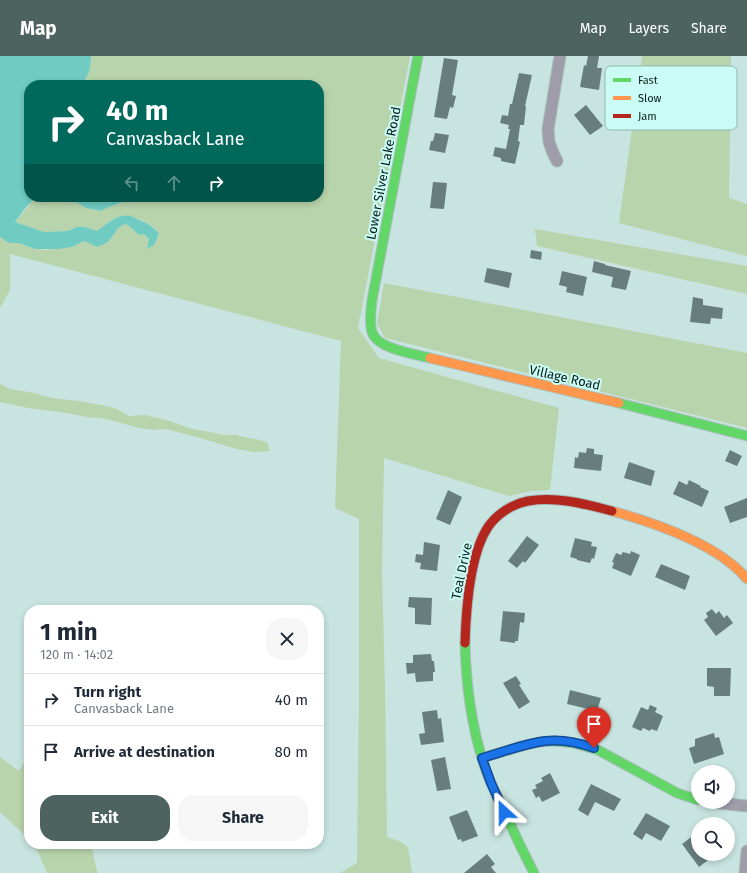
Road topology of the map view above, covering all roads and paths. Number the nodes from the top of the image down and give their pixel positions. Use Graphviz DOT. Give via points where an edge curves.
graph roads {
  1 [pos="418,56"];
  2 [pos="560,56"];
  3 [pos="558,161"];
  4 [pos="378,342"];
  5 [pos="747,436"];
  6 [pos="745,573"];
  7 [pos="482,758"];
  8 [pos="691,798"];
  9 [pos="735,805"];
  10 [pos="747,806"];
  11 [pos="747,852"];
  12 [pos="534,873"];
  13 [pos="745,873"];
  1 -- 4 [label="street, Lower Silver Lake Road" via="373,294 370,325"];
  2 -- 3 [label="street" via="548,129 549,142"];
  4 -- 5 [label="street, Village Road" via="411,353"];
  6 -- 7 [label="street, Teal Drive" via="725,558 699,544 641,519 606,509 543,499 528,500 507,509 488,527 482,538 468,602 465,639 468,696"];
  7 -- 8 [label="street" via="545,741 578,744 598,750 677,793"];
  7 -- 12 [label="street, Teal Drive" via="504,812"];
  9 -- 10 [label="street"];
  11 -- 13 [label="street"];
}
